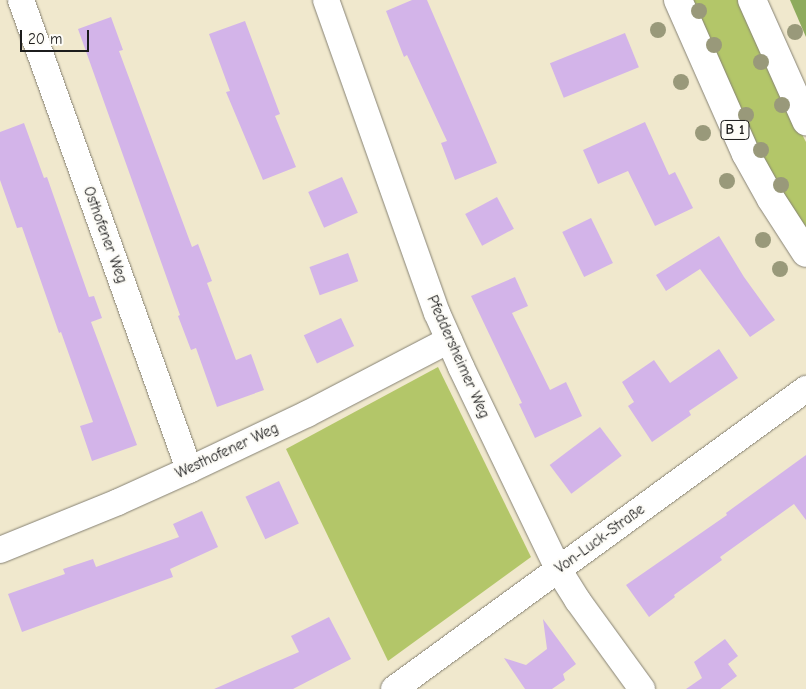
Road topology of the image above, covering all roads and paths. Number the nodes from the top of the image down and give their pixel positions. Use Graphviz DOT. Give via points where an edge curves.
graph roads {
  1 [pos="21,0"];
  2 [pos="326,0"];
  3 [pos="678,0"];
  4 [pos="752,0"];
  5 [pos="806,121"];
  6 [pos="806,253"];
  7 [pos="449,340"];
  8 [pos="806,389"];
  9 [pos="189,470"];
  10 [pos="0,550"];
  11 [pos="558,569"];
  12 [pos="394,689"];
  13 [pos="642,689"];
  1 -- 9 [label="street, Osthofener Weg"];
  2 -- 7 [label="street, Pfeddersheimer Weg"];
  3 -- 6 [label="main road, B 1" via="746,154"];
  4 -- 5 [label="main road"];
  7 -- 9 [label="street, Westhofener Weg"];
  7 -- 11 [label="street, Pfeddersheimer Weg"];
  8 -- 11 [label="street, Von-Luck-Straße"];
  9 -- 10 [label="street, Westhofener Weg"];
  11 -- 12 [label="street, Von-Luck-Straße"];
  11 -- 13 [label="street, Pfeddersheimer Weg"];
}
